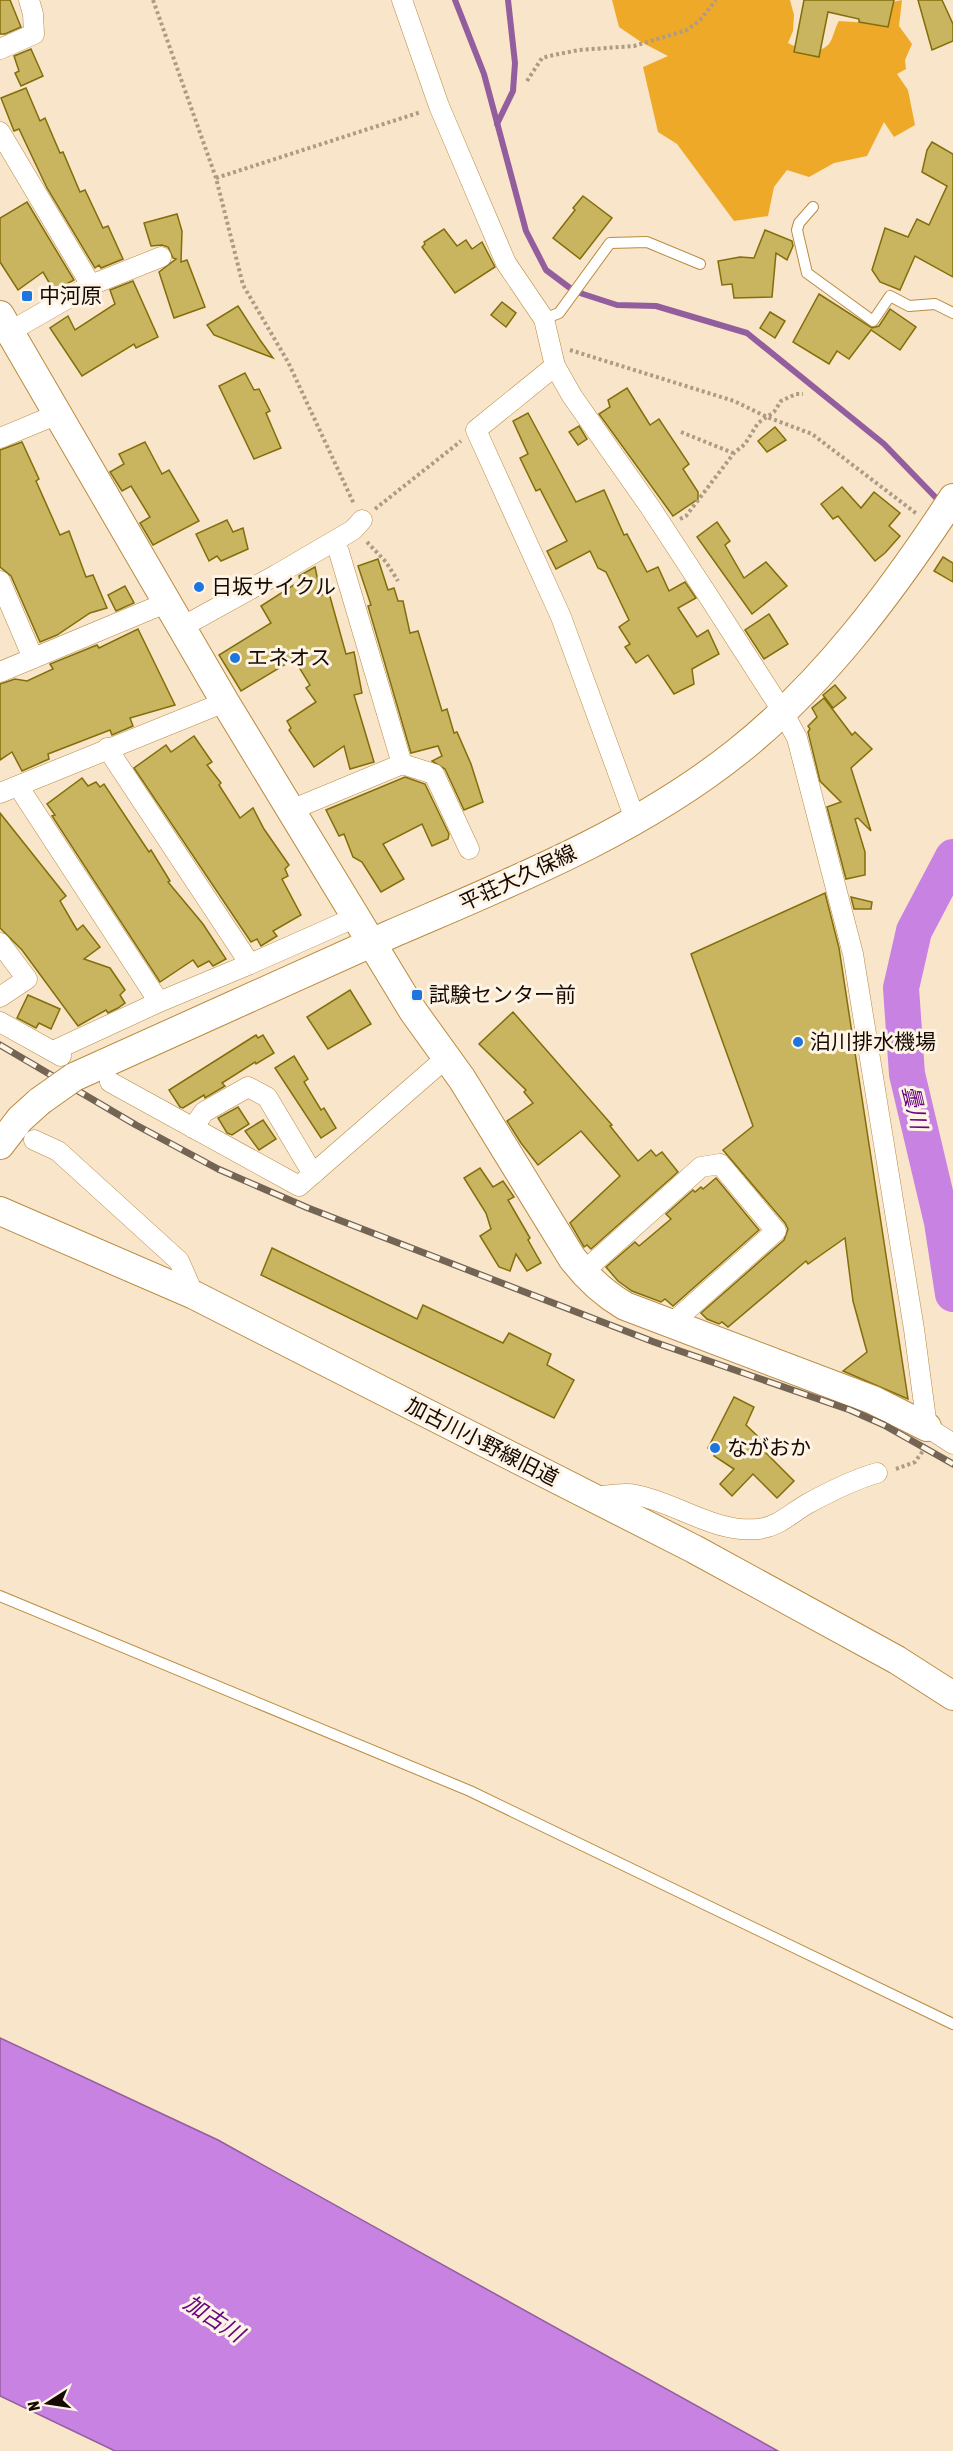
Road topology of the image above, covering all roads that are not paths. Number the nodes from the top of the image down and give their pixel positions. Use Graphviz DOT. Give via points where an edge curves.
graph roads {
  1 [pos="29,0"];
  2 [pos="402,0"];
  3 [pos="0,49"];
  4 [pos="0,132"];
  5 [pos="813,207"];
  6 [pos="161,257"];
  7 [pos="700,264"];
  8 [pos="91,285"];
  9 [pos="953,313"];
  10 [pos="544,319"];
  11 [pos="5,323"];
  12 [pos="555,366"];
  13 [pos="58,414"];
  14 [pos="0,438"];
  15 [pos="938,512"];
  16 [pos="357,525"];
  17 [pos="339,552"];
  18 [pos="0,581"];
  19 [pos="168,602"];
  20 [pos="182,627"];
  21 [pos="33,658"];
  22 [pos="0,672"];
  23 [pos="225,702"];
  24 [pos="783,712"];
  25 [pos="108,748"];
  26 [pos="402,764"];
  27 [pos="18,786"];
  28 [pos="0,793"];
  29 [pos="291,810"];
  30 [pos="635,819"];
  31 [pos="469,836"];
  32 [pos="356,917"];
  33 [pos="0,943"];
  34 [pos="372,943"];
  35 [pos="250,964"];
  36 [pos="0,997"];
  37 [pos="159,1002"];
  38 [pos="0,1022"];
  39 [pos="446,1058"];
  40 [pos="62,1061"];
  41 [pos="110,1082"];
  42 [pos="193,1128"];
  43 [pos="34,1140"];
  44 [pos="0,1145"];
  45 [pos="306,1180"];
  46 [pos="0,1211"];
  47 [pos="583,1272"];
  48 [pos="194,1295"];
  49 [pos="671,1324"];
  50 [pos="937,1434"];
  51 [pos="878,1473"];
  52 [pos="589,1497"];
  53 [pos="0,1596"];
  54 [pos="953,1696"];
  55 [pos="953,2024"];
  1 -- 3 [label="street" via="34,34"];
  2 -- 10 [label="street" via="439,106 506,263"];
  4 -- 8 [label="street"];
  5 -- 9 [label="lane" via="797,230 807,273 849,306 873,321 890,296 909,306 935,304"];
  6 -- 8 [label="street"];
  7 -- 10 [label="lane" via="647,242 610,243 559,314"];
  8 -- 11 [label="street"];
  10 -- 12 [label="street"];
  11 -- 13 [label="street"];
  12 -- 24 [label="street"];
  12 -- 30 [label="street" via="476,430 561,617"];
  13 -- 14 [label="street"];
  13 -- 19 [label="street"];
  15 -- 24 [label="street, 平荘大久保線" via="906,569 837,655"];
  16 -- 20 [label="street"];
  17 -- 26 [label="street"];
  18 -- 21 [label="street"];
  19 -- 20 [label="street"];
  19 -- 21 [label="street"];
  20 -- 23 [label="street"];
  21 -- 22 [label="street"];
  23 -- 25 [label="street"];
  23 -- 29 [label="street"];
  24 -- 30 [label="street, 平荘大久保線" via="736,753"];
  24 -- 50 [label="street" via="797,738 853,954 912,1317"];
  25 -- 27 [label="street"];
  25 -- 35 [label="street"];
  26 -- 29 [label="street"];
  26 -- 31 [label="street" via="434,774"];
  27 -- 28 [label="street"];
  27 -- 37 [label="street"];
  29 -- 32 [label="street"];
  30 -- 34 [label="street, 平荘大久保線" via="538,871"];
  32 -- 34 [label="street"];
  32 -- 35 [label="street"];
  33 -- 36 [label="street" via="27,979"];
  34 -- 39 [label="street"];
  34 -- 40 [label="street, 平荘大久保線"];
  35 -- 37 [label="street"];
  37 -- 40 [label="street"];
  38 -- 40 [label="street"];
  39 -- 45 [label="street"];
  39 -- 47 [label="street"];
  40 -- 44 [label="street, 平荘大久保線, bridge" via="40,1101"];
  41 -- 42 [label="street"];
  42 -- 45 [label="street"];
  42 -- 45 [label="street" via="204,1112 248,1087 267,1097"];
  43 -- 48 [label="street" via="58,1150 179,1261"];
  46 -- 48 [label="street, 加古川小野線旧道"];
  47 -- 49 [label="street" via="625,1306"];
  47 -- 49 [label="street" via="701,1167 720,1164 776,1231"];
  48 -- 52 [label="street, 加古川小野線旧道"];
  49 -- 50 [label="street" via="863,1396"];
  51 -- 52 [label="street" via="843,1485 777,1525 759,1529 717,1524 634,1494"];
  52 -- 54 [label="street, 加古川小野線旧道" via="694,1549 897,1660"];
  53 -- 55 [label="lane" via="470,1791"];
}
